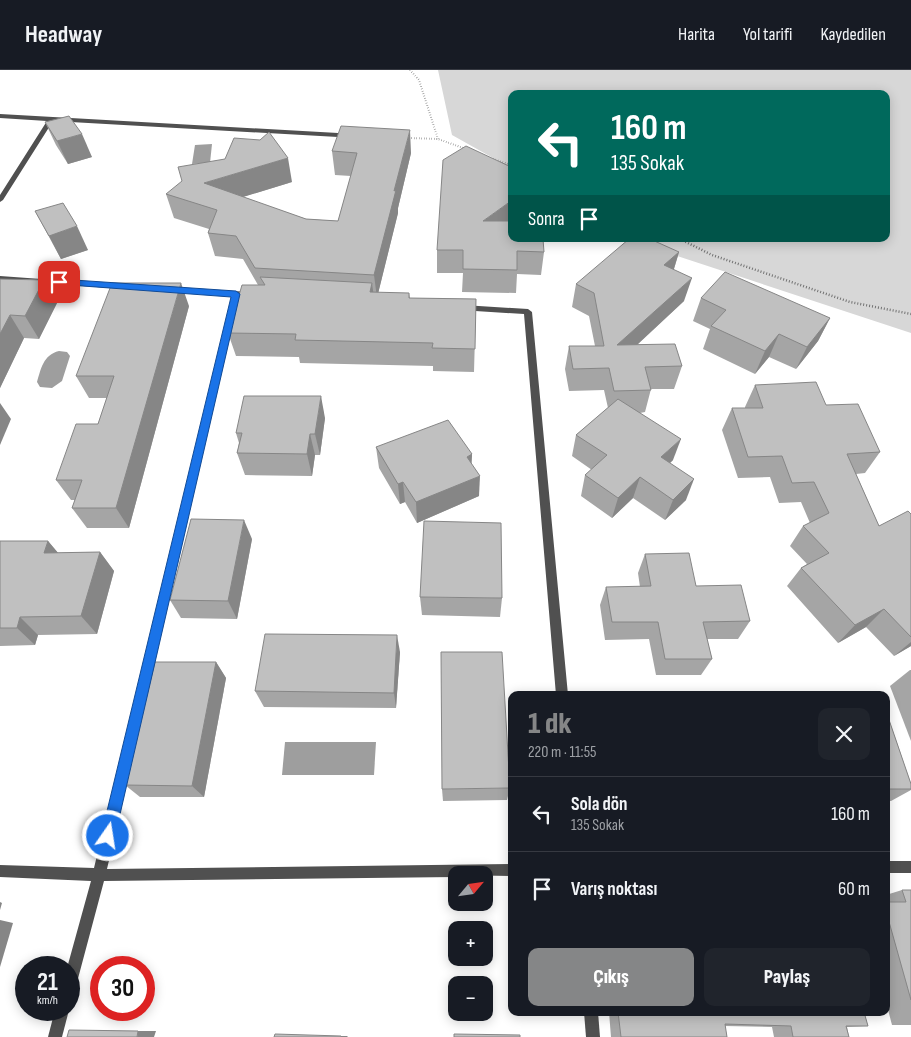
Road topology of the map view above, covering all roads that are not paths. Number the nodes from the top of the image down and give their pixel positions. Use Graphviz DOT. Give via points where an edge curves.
graph roads {
  1 [pos="0,116"];
  2 [pos="51,118"];
  3 [pos="338,135"];
  4 [pos="0,200"];
  5 [pos="0,278"];
  6 [pos="138,288"];
  7 [pos="157,289"];
  8 [pos="236,294"];
  9 [pos="265,296"];
  10 [pos="450,307"];
  11 [pos="562,691"];
  12 [pos="890,867"];
  13 [pos="911,867"];
  14 [pos="508,870"];
  15 [pos="0,871"];
  16 [pos="99,875"];
  17 [pos="77,956"];
  18 [pos="590,1016"];
  19 [pos="59,1021"];
  20 [pos="55,1037"];
  21 [pos="593,1037"];
  1 -- 2 [label="street"];
  2 -- 3 [label="street"];
  2 -- 4 [label="street"];
  5 -- 6 [label="street"];
  7 -- 8 [label="street"];
  8 -- 9 [label="street"];
  8 -- 16 [label="street"];
  10 -- 11 [label="street" via="528,312"];
  12 -- 13 [label="street"];
  14 -- 16 [label="street"];
  15 -- 16 [label="street"];
  16 -- 17 [label="street"];
  18 -- 21 [label="street"];
  19 -- 20 [label="street"];
}
